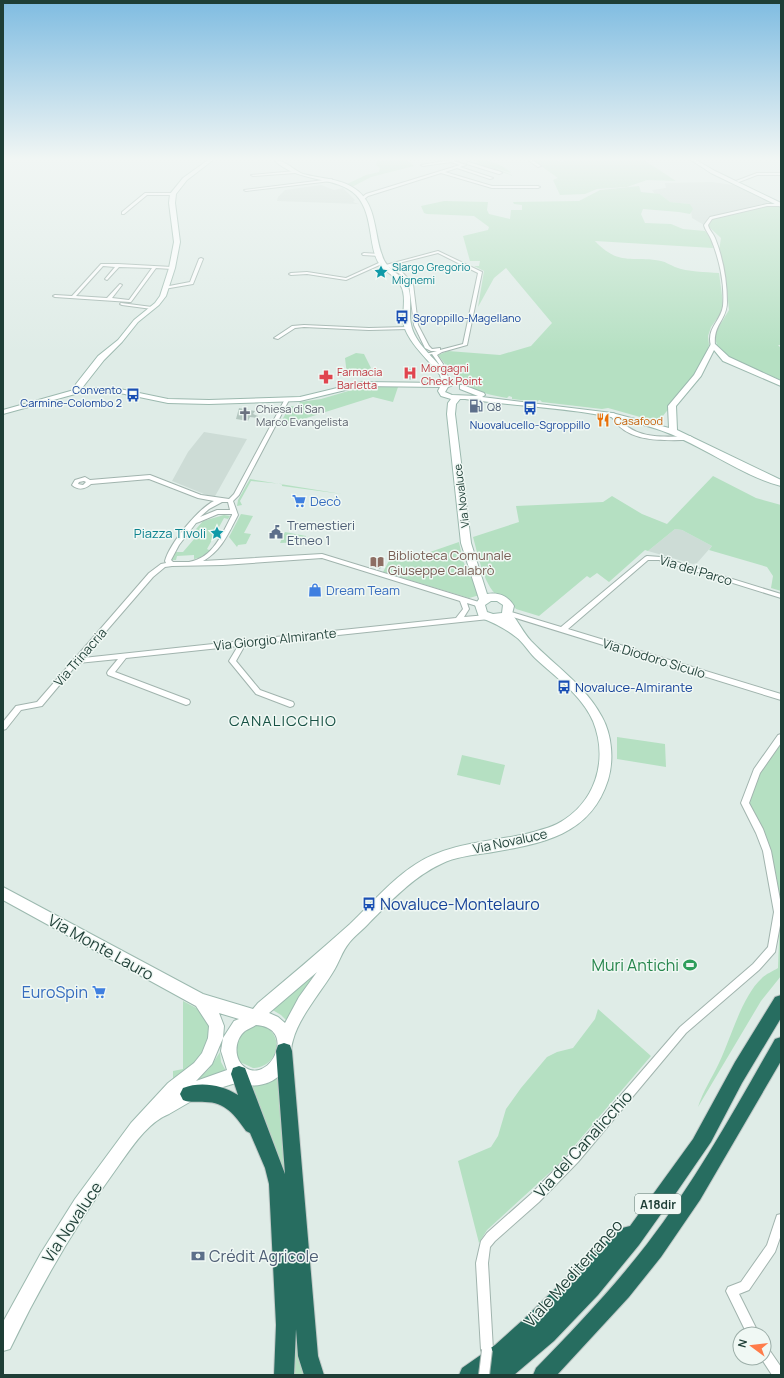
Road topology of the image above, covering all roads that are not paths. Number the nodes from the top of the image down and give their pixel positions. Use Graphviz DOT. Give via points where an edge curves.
graph roads {
  1 [pos="175,224"];
  2 [pos="372,224"];
  3 [pos="706,224"];
  4 [pos="364,254"];
  5 [pos="380,255"];
  6 [pos="201,259"];
  7 [pos="385,265"];
  8 [pos="118,266"];
  9 [pos="154,268"];
  10 [pos="172,268"];
  11 [pos="291,274"];
  12 [pos="107,279"];
  13 [pos="120,285"];
  14 [pos="165,288"];
  15 [pos="55,296"];
  16 [pos="73,297"];
  17 [pos="109,299"];
  18 [pos="92,302"];
  19 [pos="152,308"];
  20 [pos="408,328"];
  21 [pos="276,338"];
  22 [pos="713,345"];
  23 [pos="425,347"];
  24 [pos="454,347"];
  25 [pos="444,350"];
  26 [pos="428,354"];
  27 [pos="437,365"];
  28 [pos="444,375"];
  29 [pos="781,384"];
  30 [pos="414,385"];
  31 [pos="432,385"];
  32 [pos="462,387"];
  33 [pos="445,389"];
  34 [pos="78,391"];
  35 [pos="459,397"];
  36 [pos="287,400"];
  37 [pos="500,401"];
  38 [pos="3,412"];
  39 [pos="451,414"];
  40 [pos="613,415"];
  41 [pos="673,431"];
  42 [pos="690,438"];
  43 [pos="89,482"];
  44 [pos="781,483"];
  45 [pos="200,497"];
  46 [pos="222,500"];
  47 [pos="231,500"];
  48 [pos="205,510"];
  49 [pos="234,512"];
  50 [pos="193,524"];
  51 [pos="172,550"];
  52 [pos="216,550"];
  53 [pos="234,561"];
  54 [pos="192,563"];
  55 [pos="172,564"];
  56 [pos="151,575"];
  57 [pos="478,577"];
  58 [pos="781,596"];
  59 [pos="495,597"];
  60 [pos="463,601"];
  61 [pos="483,611"];
  62 [pos="508,611"];
  63 [pos="459,619"];
  64 [pos="563,629"];
  65 [pos="521,636"];
  66 [pos="244,642"];
  67 [pos="124,656"];
  68 [pos="76,662"];
  69 [pos="781,697"];
  70 [pos="186,702"];
  71 [pos="290,704"];
  72 [pos="3,727"];
  73 [pos="781,737"];
  74 [pos="3,892"];
  75 [pos="343,940"];
  76 [pos="200,1000"];
  77 [pos="781,1004"];
  78 [pos="255,1018"];
  79 [pos="285,1045"];
  80 [pos="781,1045"];
  81 [pos="239,1074"];
  82 [pos="189,1094"];
  83 [pos="155,1112"];
  84 [pos="258,1133"];
  85 [pos="781,1219"];
  86 [pos="646,1221"];
  87 [pos="749,1326"];
  88 [pos="3,1342"];
  89 [pos="772,1364"];
  90 [pos="284,1375"];
  91 [pos="314,1375"];
  92 [pos="469,1375"];
  93 [pos="484,1375"];
  94 [pos="497,1375"];
  95 [pos="543,1375"];
  96 [pos="779,1375"];
  1 -- 10 [label="main road" via="177,242"];
  2 -- 5 [label="main road"];
  3 -- 22 [label="street" via="722,273 725,303 724,313 712,331"];
  4 -- 5 [label="street"];
  5 -- 7 [label="main road"];
  6 -- 14 [label="street" via="192,283"];
  7 -- 11 [label="street" via="346,279 307,273"];
  7 -- 20 [label="main road" via="405,287"];
  7 -- 23 [label="street" via="401,273 411,284 416,325"];
  7 -- 24 [label="street" via="438,252 480,272 465,345"];
  8 -- 9 [label="street"];
  8 -- 12 [label="street"];
  8 -- 16 [label="street" via="101,266"];
  9 -- 10 [label="street"];
  9 -- 17 [label="street" via="130,300"];
  10 -- 14 [label="main road"];
  13 -- 17 [label="street"];
  14 -- 19 [label="main road" via="160,300"];
  15 -- 16 [label="street"];
  16 -- 17 [label="street"];
  18 -- 19 [label="street"];
  19 -- 34 [label="main road" via="136,320 124,336 101,358 79,386"];
  20 -- 21 [label="street" via="304,326 294,327"];
  20 -- 23 [label="main road"];
  22 -- 29 [label="main road" via="726,359"];
  22 -- 41 [label="main road" via="697,376 672,406"];
  23 -- 24 [label="street" via="431,350"];
  23 -- 26 [label="main road"];
  24 -- 25 [label="street"];
  25 -- 26 [label="street"];
  25 -- 27 [label="street" via="434,355 441,364"];
  26 -- 27 [label="main road"];
  27 -- 28 [label="main road"];
  27 -- 32 [label="main road"];
  28 -- 31 [label="main road" via="440,381"];
  28 -- 33 [label="main road, Via Novaluce"];
  30 -- 31 [label="main road"];
  30 -- 33 [label="main road"];
  30 -- 36 [label="main road" via="362,384 315,397"];
  31 -- 33 [label="main road"];
  32 -- 33 [label="main road"];
  32 -- 35 [label="main road" via="466,392"];
  32 -- 37 [label="main road"];
  33 -- 35 [label="main road" via="448,396"];
  33 -- 39 [label="main road, Via Novaluce"];
  34 -- 36 [label="main road" via="115,390 184,402"];
  34 -- 38 [label="main road"];
  35 -- 37 [label="main road"];
  35 -- 39 [label="main road" via="452,403"];
  36 -- 47 [label="street"];
  37 -- 40 [label="main road"];
  39 -- 57 [label="main road, Via Novaluce" via="466,543"];
  40 -- 41 [label="main road"];
  40 -- 42 [label="street" via="618,424 635,433 670,439"];
  41 -- 42 [label="main road"];
  42 -- 44 [label="main road" via="739,465"];
  43 -- 45 [label="street" via="150,477"];
  45 -- 46 [label="street"];
  45 -- 48 [label="street" via="206,502"];
  46 -- 47 [label="street"];
  46 -- 48 [label="street"];
  47 -- 49 [label="street"];
  48 -- 50 [label="street"];
  49 -- 50 [label="street" via="217,512"];
  49 -- 52 [label="street" via="235,515"];
  50 -- 51 [label="street"];
  51 -- 55 [label="street" via="167,559"];
  51 -- 56 [label="street"];
  52 -- 53 [label="street" via="220,557"];
  52 -- 54 [label="street" via="204,559"];
  53 -- 54 [label="street"];
  53 -- 60 [label="street" via="322,556"];
  54 -- 55 [label="street"];
  55 -- 56 [label="street" via="163,565"];
  56 -- 68 [label="street, Via Trinacria"];
  57 -- 59 [label="main road"];
  57 -- 61 [label="main road, Via Novaluce"];
  58 -- 64 [label="street, Via del Parco" via="659,558 647,558"];
  59 -- 61 [label="main road"];
  59 -- 62 [label="main road" via="505,601"];
  60 -- 61 [label="street"];
  60 -- 63 [label="street" via="466,609"];
  61 -- 62 [label="main road" via="498,618"];
  61 -- 63 [label="street, Via Giorgio Almirante"];
  61 -- 65 [label="main road"];
  62 -- 64 [label="street, Via Diodoro Siculo"];
  62 -- 65 [label="main road"];
  63 -- 66 [label="street, Via Giorgio Almirante"];
  64 -- 69 [label="street, Via Diodoro Siculo"];
  65 -- 75 [label="main road, Via Novaluce" via="580,693 596,715 604,735 606,769 595,799 575,820 545,835 442,856 424,866 395,887"];
  66 -- 67 [label="street, Via Giorgio Almirante"];
  66 -- 71 [label="street" via="232,661 258,692"];
  67 -- 68 [label="street, Via Giorgio Almirante"];
  67 -- 70 [label="street" via="110,673"];
  68 -- 72 [label="street, Via Trinacria" via="39,704 19,708"];
  73 -- 93 [label="street, Via del Canalicchio, bridge" via="757,771 745,803 767,851 778,912 772,949 756,967 683,1030 574,1158 485,1245 482,1263 487,1350"];
  74 -- 76 [label="main road, Via Monte Lauro"];
  75 -- 78 [label="main road" via="263,1008"];
  75 -- 79 [label="main road" via="304,1002"];
  76 -- 78 [label="main road" via="239,1010"];
  76 -- 83 [label="main road" via="212,1012 218,1025 214,1045 204,1064 174,1089"];
  77 -- 86 [label="highway, Viale Mediterraneo / A18dir" via="740,1069 698,1146"];
  78 -- 79 [label="main road" via="271,1020 282,1031"];
  78 -- 81 [label="main road" via="240,1025 230,1041 229,1060"];
  79 -- 81 [label="main road" via="278,1065 267,1075 252,1079"];
  79 -- 91 [label="highway" via="308,1356"];
  80 -- 95 [label="highway, A18dir" via="680,1213 634,1277"];
  81 -- 82 [label="main road" via="204,1085"];
  81 -- 84 [label="highway"];
  82 -- 83 [label="main road"];
  82 -- 84 [label="highway" via="216,1093 231,1099"];
  83 -- 88 [label="main road, Via Novaluce" via="138,1128 66,1227 21,1304"];
  84 -- 90 [label="highway" via="274,1167 279,1191 286,1325"];
  85 -- 87 [label="street" via="767,1255 745,1286 732,1291"];
  86 -- 92 [label="highway" via="590,1267 517,1340"];
  86 -- 94 [label="highway, Viale Mediterraneo / A18dir" via="610,1268 564,1319 525,1355"];
  89 -- 96 [label="street"];
}
